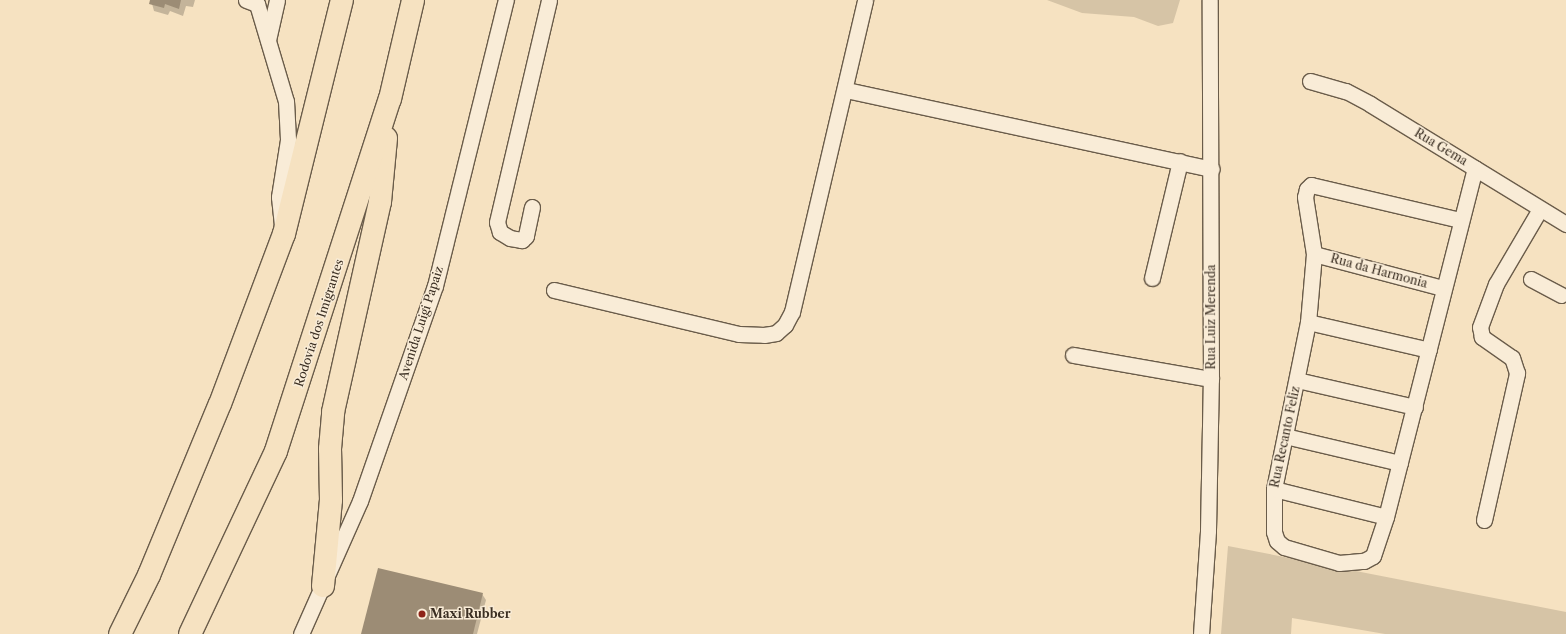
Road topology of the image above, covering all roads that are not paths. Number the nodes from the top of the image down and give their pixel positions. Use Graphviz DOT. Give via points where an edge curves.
graph roads {
  1 [pos="246,0"];
  2 [pos="277,0"];
  3 [pos="342,0"];
  4 [pos="413,0"];
  5 [pos="506,0"];
  6 [pos="549,0"];
  7 [pos="865,0"];
  8 [pos="1210,0"];
  9 [pos="268,40"];
  10 [pos="1310,82"];
  11 [pos="846,90"];
  12 [pos="390,99"];
  13 [pos="1180,160"];
  14 [pos="1475,168"];
  15 [pos="1212,169"];
  16 [pos="532,207"];
  17 [pos="1540,209"];
  18 [pos="1460,220"];
  19 [pos="1566,224"];
  20 [pos="284,234"];
  21 [pos="1314,254"];
  22 [pos="1152,278"];
  23 [pos="1531,279"];
  24 [pos="1443,288"];
  25 [pos="554,290"];
  26 [pos="1564,294"];
  27 [pos="1308,322"];
  28 [pos="1430,350"];
  29 [pos="1073,355"];
  30 [pos="1211,380"];
  31 [pos="1297,380"];
  32 [pos="1414,407"];
  33 [pos="1285,436"];
  34 [pos="1400,463"];
  35 [pos="1274,489"];
  36 [pos="1386,518"];
  37 [pos="1484,520"];
  38 [pos="323,586"];
  39 [pos="120,634"];
  40 [pos="190,634"];
  41 [pos="301,634"];
  42 [pos="1201,634"];
  1 -- 9 [label="street" via="257,4"];
  2 -- 9 [label="street"];
  3 -- 20 [label="highway"];
  4 -- 12 [label="highway, Rodovia dos Imigrantes"];
  5 -- 38 [label="street, Avenida Luigi Papaiz" via="434,286 360,500"];
  6 -- 16 [label="street" via="497,222 500,232 510,238 522,240 526,236"];
  7 -- 11 [label="street"];
  8 -- 15 [label="street, Rua Luiz Merenda"];
  9 -- 20 [label="street" via="286,101 288,123 279,197"];
  10 -- 14 [label="street, Rua Gema" via="1346,91"];
  11 -- 13 [label="street"];
  11 -- 25 [label="street" via="792,312 785,325 776,333 764,336 739,334"];
  12 -- 38 [label="highway" via="380,202 333,412 330,449 331,500"];
  12 -- 40 [label="highway, Rodovia dos Imigrantes" via="322,316 276,451"];
  13 -- 15 [label="street"];
  13 -- 22 [label="street"];
  14 -- 17 [label="street, Rua Gema"];
  14 -- 18 [label="street, Rua Recanto Feliz"];
  15 -- 30 [label="street, Rua Luiz Merenda"];
  17 -- 19 [label="street, Rua Gema"];
  17 -- 37 [label="street" via="1496,284 1480,327 1482,337 1512,358 1517,372"];
  18 -- 21 [label="street, Rua Recanto Feliz" via="1311,185 1305,197"];
  18 -- 24 [label="street, Rua Recanto Feliz"];
  20 -- 39 [label="highway" via="220,404 150,575"];
  21 -- 24 [label="street, Rua da Harmonia"];
  21 -- 27 [label="street, Rua Recanto Feliz"];
  23 -- 26 [label="street"];
  24 -- 28 [label="street, Rua Recanto Feliz"];
  27 -- 28 [label="street"];
  27 -- 31 [label="street, Rua Recanto Feliz"];
  28 -- 32 [label="street, Rua Recanto Feliz"];
  29 -- 30 [label="street"];
  30 -- 42 [label="street, Rua Luiz Merenda" via="1208,530"];
  31 -- 32 [label="street"];
  31 -- 33 [label="street, Rua Recanto Feliz"];
  32 -- 34 [label="street, Rua Recanto Feliz"];
  33 -- 34 [label="street"];
  33 -- 35 [label="street, Rua Recanto Feliz"];
  34 -- 36 [label="street, Rua Recanto Feliz"];
  35 -- 36 [label="street"];
  35 -- 36 [label="street, Rua Recanto Feliz" via="1273,517 1278,541 1293,551 1339,563 1364,561 1373,556"];
  38 -- 41 [label="street, Avenida Luigi Papaiz"];
}
